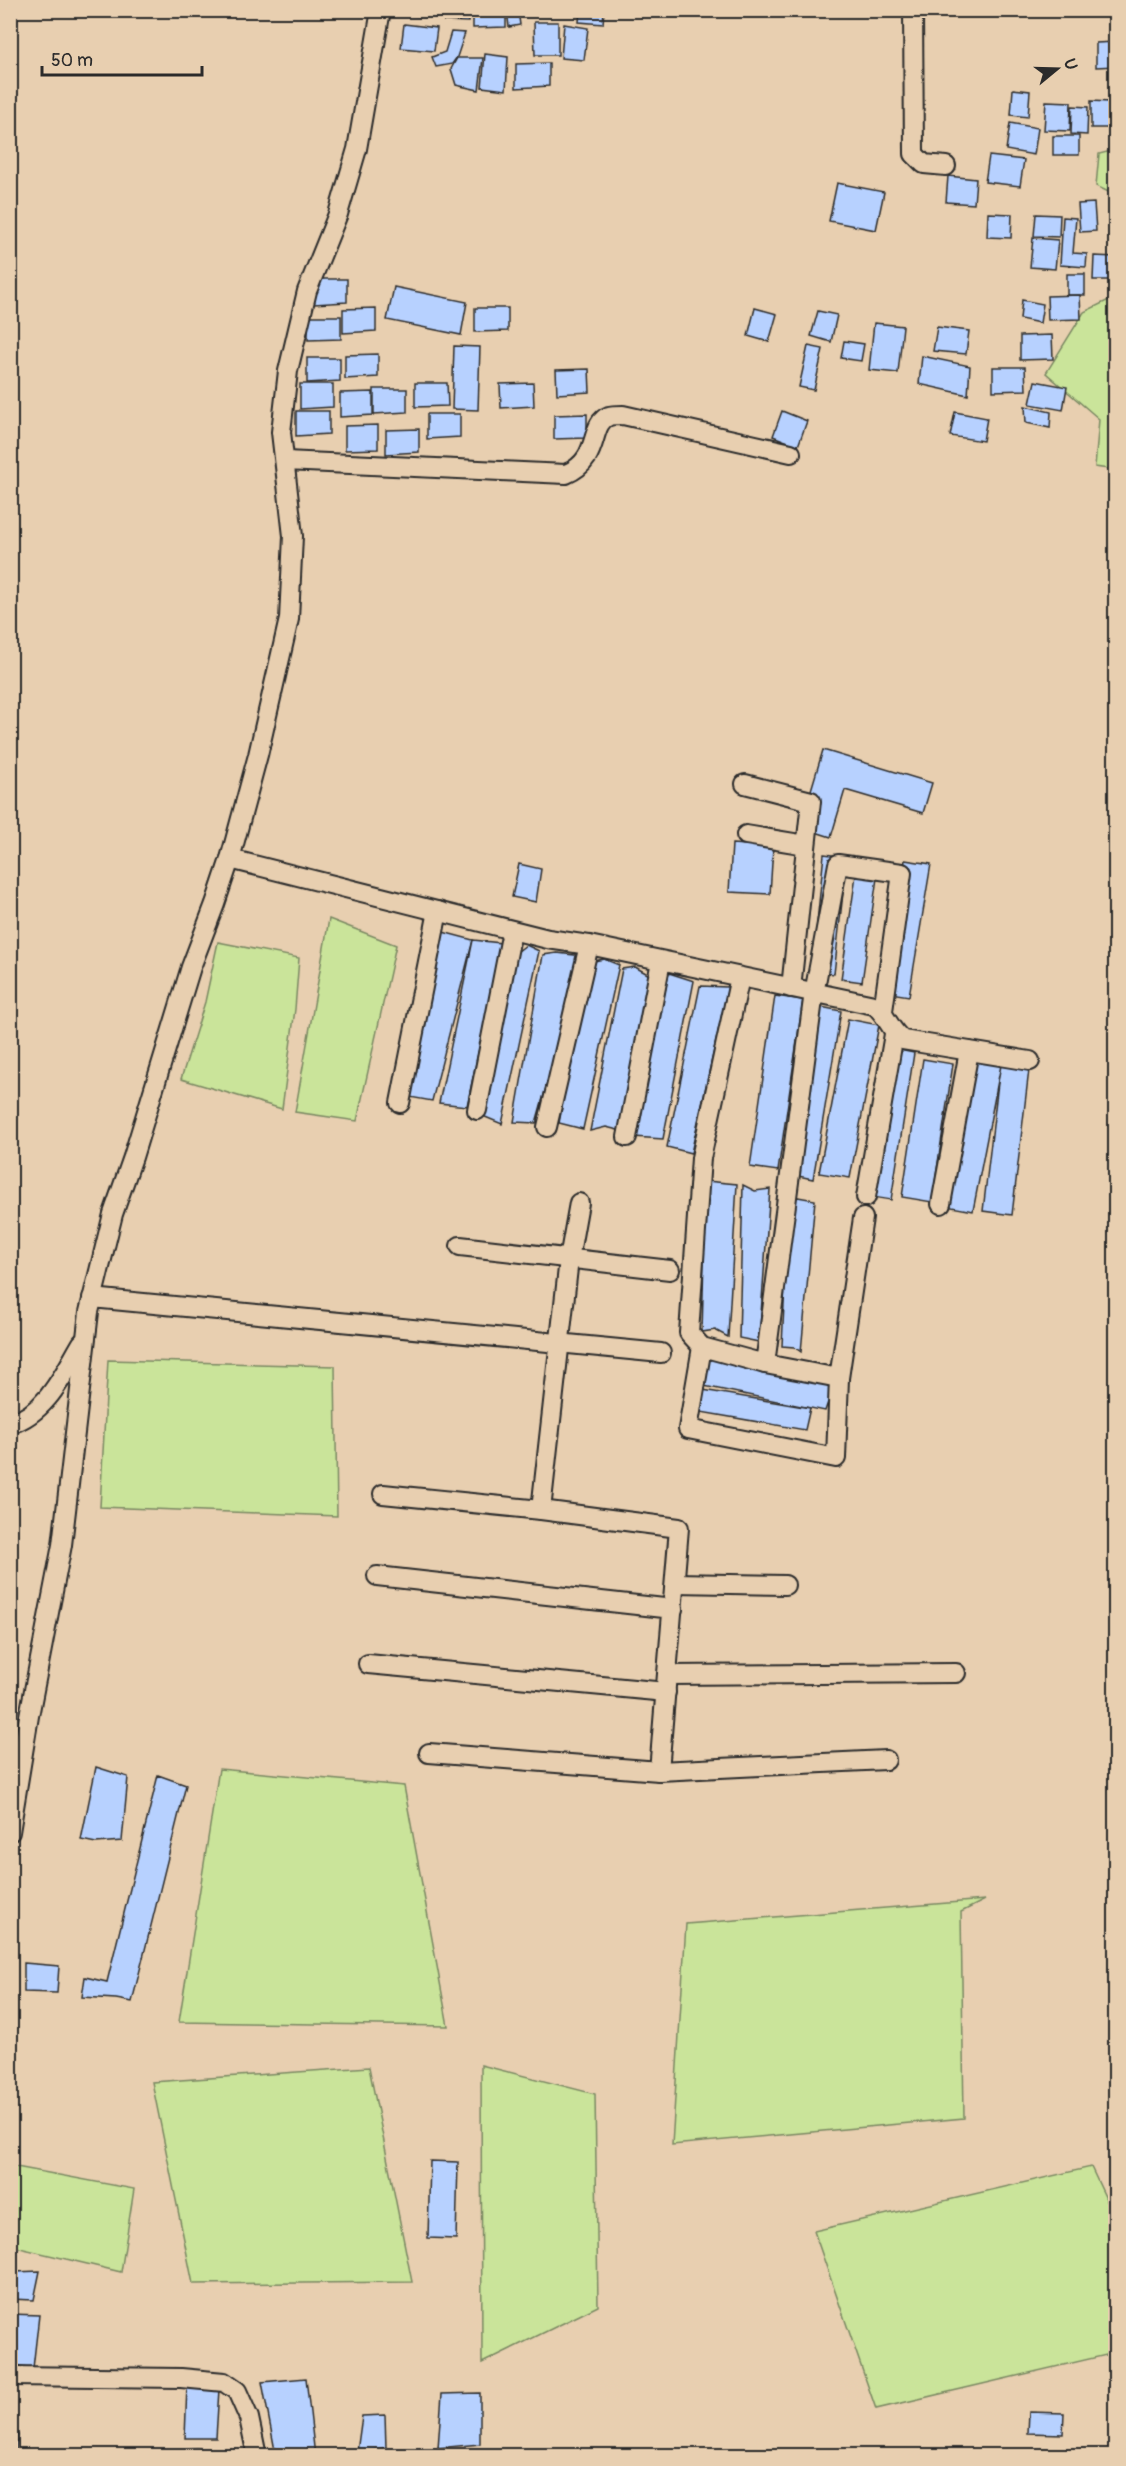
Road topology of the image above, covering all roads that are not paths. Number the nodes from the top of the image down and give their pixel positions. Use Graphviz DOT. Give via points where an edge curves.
graph roads {
  1 [pos="381,10"];
  2 [pos="913,10"];
  3 [pos="946,166"];
  4 [pos="791,453"];
  5 [pos="285,460"];
  6 [pos="746,784"];
  7 [pos="746,835"];
  8 [pos="806,845"];
  9 [pos="230,859"];
  10 [pos="438,912"];
  11 [pos="512,931"];
  12 [pos="589,945"];
  13 [pos="661,961"];
  14 [pos="740,977"];
  15 [pos="791,988"];
  16 [pos="815,988"];
  17 [pos="883,1011"];
  18 [pos="894,1034"];
  19 [pos="969,1051"];
  20 [pos="1030,1060"];
  21 [pos="400,1103"];
  22 [pos="477,1110"];
  23 [pos="547,1126"];
  24 [pos="627,1137"];
  25 [pos="866,1197"];
  26 [pos="579,1203"];
  27 [pos="941,1204"];
  28 [pos="863,1218"];
  29 [pos="460,1246"];
  30 [pos="569,1259"];
  31 [pos="670,1270"];
  32 [pos="92,1298"];
  33 [pos="86,1336"];
  34 [pos="559,1343"];
  35 [pos="702,1347"];
  36 [pos="661,1353"];
  37 [pos="765,1364"];
  38 [pos="839,1378"];
  39 [pos="10,1424"];
  40 [pos="383,1494"];
  41 [pos="541,1510"];
  42 [pos="377,1576"];
  43 [pos="675,1583"];
  44 [pos="785,1586"];
  45 [pos="673,1609"];
  46 [pos="368,1664"];
  47 [pos="956,1673"];
  48 [pos="666,1683"];
  49 [pos="429,1754"];
  50 [pos="886,1760"];
  51 [pos="659,1771"];
  52 [pos="10,1832"];
  53 [pos="10,2376"];
  54 [pos="257,2456"];
  1 -- 5 [label="street" via="357,149 335,222 307,291 290,362 281,432"];
  2 -- 3 [label="street" via="914,154 924,164"];
  4 -- 5 [label="street" via="623,415 609,416 599,424 589,457 578,469 566,474"];
  5 -- 9 [label="street" via="293,536 289,618 276,684"];
  6 -- 8 [label="street" via="811,801"];
  7 -- 8 [label="street"];
  8 -- 15 [label="street"];
  9 -- 10 [label="street"];
  9 -- 32 [label="street" via="113,1214"];
  10 -- 11 [label="street"];
  10 -- 21 [label="street"];
  11 -- 12 [label="street"];
  11 -- 22 [label="street"];
  12 -- 13 [label="street"];
  12 -- 23 [label="street"];
  13 -- 14 [label="street"];
  13 -- 24 [label="street"];
  14 -- 15 [label="street"];
  14 -- 35 [label="street" via="701,1158 688,1333"];
  15 -- 16 [label="street"];
  16 -- 17 [label="street"];
  16 -- 17 [label="street" via="838,864 902,873"];
  16 -- 37 [label="street"];
  17 -- 18 [label="street"];
  18 -- 19 [label="street" via="911,1041"];
  18 -- 25 [label="street"];
  19 -- 20 [label="street"];
  19 -- 27 [label="street"];
  26 -- 30 [label="street"];
  28 -- 38 [label="street"];
  29 -- 30 [label="street"];
  30 -- 31 [label="street"];
  30 -- 34 [label="street"];
  32 -- 33 [label="street"];
  32 -- 34 [label="street"];
  33 -- 39 [label="street" via="50,1395 33,1413"];
  33 -- 52 [label="street" via="62,1545"];
  34 -- 36 [label="street"];
  34 -- 41 [label="street"];
  35 -- 37 [label="street"];
  35 -- 38 [label="street" via="688,1429 836,1458"];
  37 -- 38 [label="street"];
  40 -- 41 [label="street"];
  41 -- 43 [label="street" via="679,1528"];
  42 -- 45 [label="street"];
  43 -- 44 [label="street"];
  43 -- 45 [label="street"];
  45 -- 48 [label="street"];
  46 -- 48 [label="street"];
  47 -- 48 [label="street"];
  48 -- 51 [label="street"];
  49 -- 51 [label="street"];
  50 -- 51 [label="street"];
  53 -- 54 [label="street" via="224,2382 237,2391 249,2418"];
}
